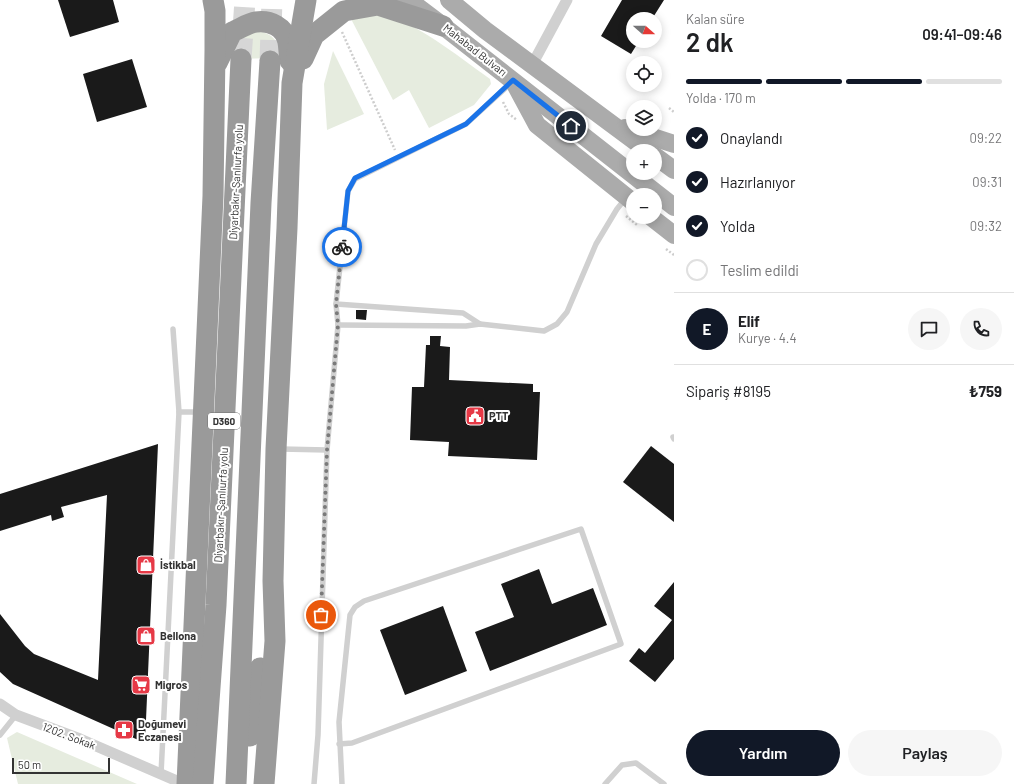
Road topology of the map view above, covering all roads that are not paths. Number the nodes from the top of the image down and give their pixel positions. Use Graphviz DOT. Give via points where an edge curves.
graph roads {
  1 [pos="213,0"];
  2 [pos="306,0"];
  3 [pos="405,0"];
  4 [pos="449,0"];
  5 [pos="568,0"];
  6 [pos="443,26"];
  7 [pos="242,58"];
  8 [pos="270,62"];
  9 [pos="532,65"];
  10 [pos="215,68"];
  11 [pos="513,80"];
  12 [pos="292,83"];
  13 [pos="611,124"];
  14 [pos="638,144"];
  15 [pos="674,144"];
  16 [pos="662,161"];
  17 [pos="674,170"];
  18 [pos="626,197"];
  19 [pos="626,203"];
  20 [pos="674,207"];
  21 [pos="660,224"];
  22 [pos="674,235"];
  23 [pos="336,304"];
  24 [pos="480,324"];
  25 [pos="338,325"];
  26 [pos="173,329"];
  27 [pos="179,412"];
  28 [pos="204,412"];
  29 [pos="276,449"];
  30 [pos="327,450"];
  31 [pos="273,581"];
  32 [pos="196,610"];
  33 [pos="0,704"];
  34 [pos="16,715"];
  35 [pos="0,735"];
  36 [pos="339,744"];
  37 [pos="161,774"];
  38 [pos="185,784"];
  39 [pos="202,784"];
  40 [pos="236,784"];
  41 [pos="243,784"];
  42 [pos="264,784"];
  43 [pos="314,784"];
  44 [pos="342,784"];
  45 [pos="605,784"];
  46 [pos="664,784"];
  1 -- 10 [label="highway"];
  2 -- 12 [label="highway"];
  3 -- 6 [label="main road, Mahabad Bulvarı"];
  4 -- 9 [label="main road, Mahabad Bulvarı"];
  5 -- 9 [label="street"];
  6 -- 11 [label="main road, Mahabad Bulvarı"];
  6 -- 12 [label="highway" via="378,5 344,11 314,35"];
  7 -- 39 [label="highway, Diyarbakır-Şanlıurfa yolu / D360" via="216,605"];
  8 -- 40 [label="highway, D360" via="261,203"];
  9 -- 13 [label="main road, Mahabad Bulvarı"];
  10 -- 12 [label="highway" via="232,32 256,22 268,23 280,27 288,41"];
  10 -- 28 [label="highway"];
  11 -- 18 [label="main road" via="537,124"];
  11 -- 20 [label="main road, Mahabad Bulvarı"];
  11 -- 23 [label="lane" via="466,124 355,178 348,191"];
  12 -- 29 [label="highway"];
  13 -- 14 [label="main road, Mahabad Bulvarı"];
  13 -- 15 [label="main road"];
  16 -- 17 [label="main road"];
  19 -- 24 [label="lane" via="617,209 596,244 567,312 557,324 544,331"];
  21 -- 22 [label="main road"];
  23 -- 24 [label="lane" via="463,313"];
  23 -- 25 [label="lane"];
  24 -- 25 [label="lane"];
  25 -- 30 [label="lane"];
  26 -- 27 [label="lane"];
  27 -- 28 [label="lane"];
  27 -- 37 [label="lane"];
  28 -- 32 [label="highway"];
  29 -- 30 [label="lane"];
  29 -- 31 [label="highway"];
  30 -- 43 [label="lane" via="318,735"];
  31 -- 41 [label="highway"];
  31 -- 42 [label="highway" via="275,641"];
  32 -- 38 [label="highway"];
  32 -- 39 [label="highway"];
  33 -- 34 [label="street, 1202. Sokak"];
  34 -- 35 [label="lane"];
  34 -- 37 [label="street, 1202. Sokak"];
  36 -- 36 [label="lane" via="352,743 622,644 581,529 364,601 355,607 350,615"];
  36 -- 44 [label="lane"];
  37 -- 38 [label="street, 1202. Sokak"];
  45 -- 46 [label="lane" via="622,765 636,763"];
}
